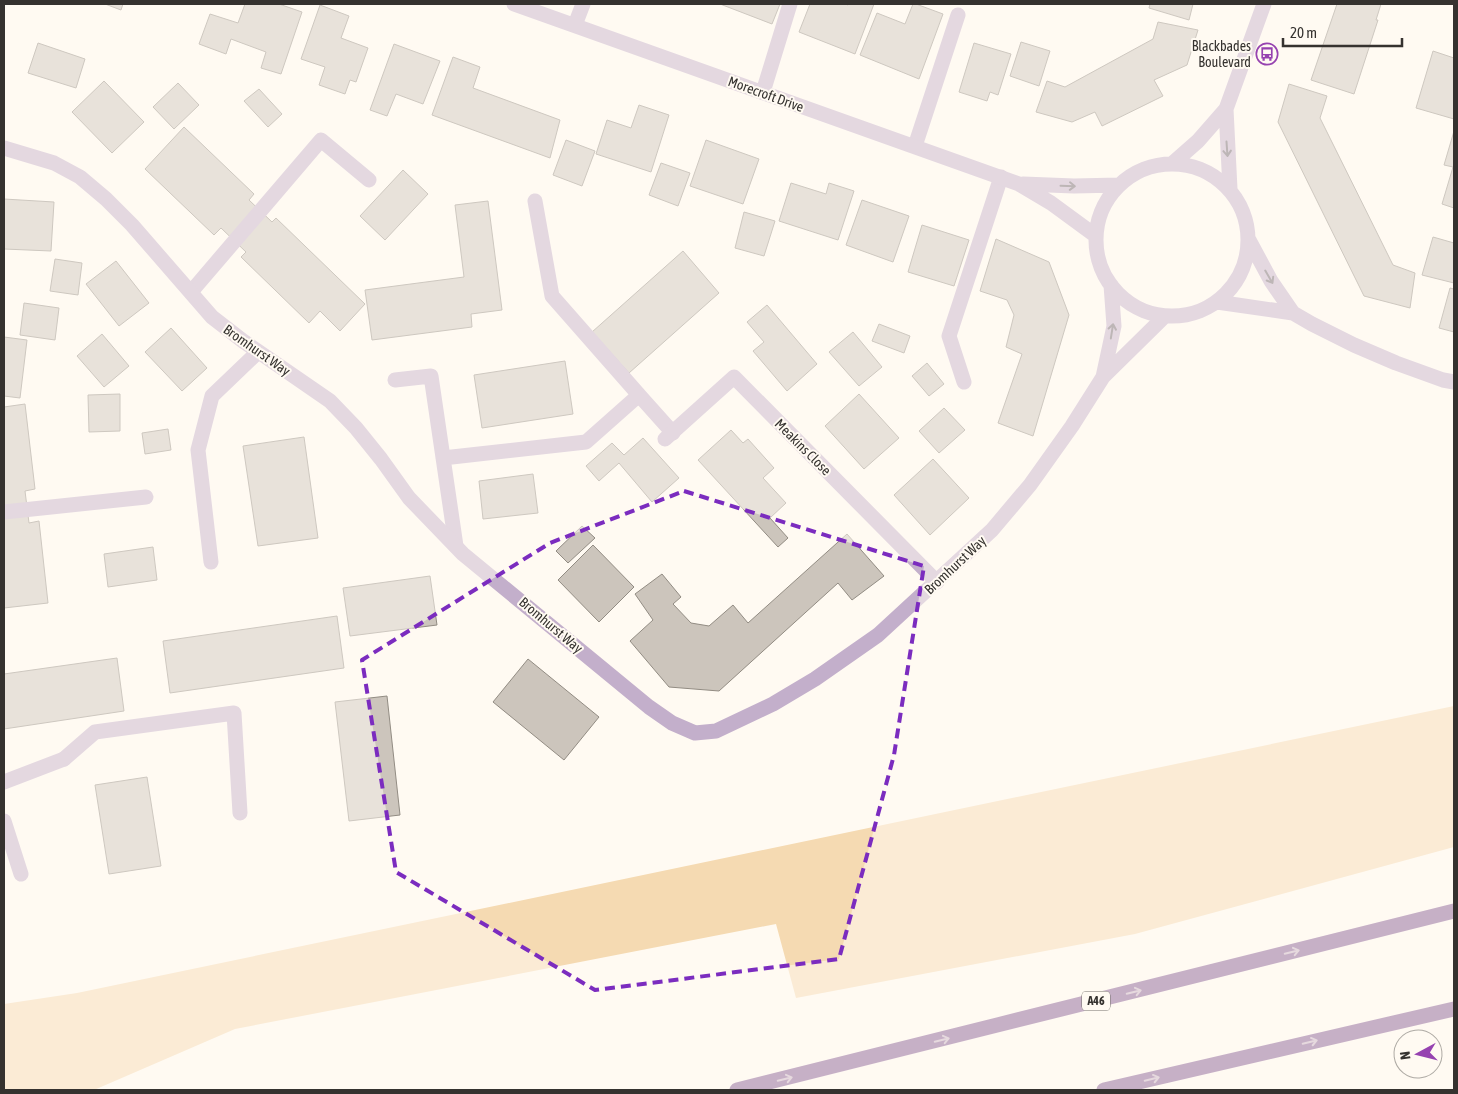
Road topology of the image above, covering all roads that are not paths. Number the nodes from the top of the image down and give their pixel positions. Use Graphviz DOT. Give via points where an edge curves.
graph roads {
  1 [pos="514,4"];
  2 [pos="583,4"];
  3 [pos="790,4"];
  4 [pos="1264,4"];
  5 [pos="958,15"];
  6 [pos="575,24"];
  7 [pos="763,92"];
  8 [pos="1226,109"];
  9 [pos="915,146"];
  10 [pos="4,148"];
  11 [pos="1173,163"];
  12 [pos="1001,177"];
  13 [pos="370,180"];
  14 [pos="1019,184"];
  15 [pos="1118,185"];
  16 [pos="1230,189"];
  17 [pos="535,201"];
  18 [pos="1096,236"];
  19 [pos="1249,240"];
  20 [pos="1111,285"];
  21 [pos="191,292"];
  22 [pos="1216,302"];
  23 [pos="1293,313"];
  24 [pos="1165,316"];
  25 [pos="258,352"];
  26 [pos="1103,377"];
  27 [pos="395,380"];
  28 [pos="964,382"];
  29 [pos="1454,382"];
  30 [pos="639,395"];
  31 [pos="443,458"];
  32 [pos="146,497"];
  33 [pos="4,512"];
  34 [pos="456,546"];
  35 [pos="211,562"];
  36 [pos="937,582"];
  37 [pos="4,782"];
  38 [pos="240,813"];
  39 [pos="4,821"];
  40 [pos="21,874"];
  41 [pos="1454,911"];
  42 [pos="1454,1009"];
  43 [pos="737,1090"];
  44 [pos="1104,1090"];
  1 -- 6 [label="street, Morecroft Drive"];
  2 -- 6 [label="street"];
  3 -- 7 [label="street"];
  4 -- 8 [label="street"];
  5 -- 9 [label="street"];
  6 -- 7 [label="street, Morecroft Drive"];
  7 -- 9 [label="street, Morecroft Drive"];
  8 -- 11 [label="street"];
  8 -- 16 [label="street, one-way"];
  9 -- 12 [label="street, Morecroft Drive"];
  10 -- 21 [label="street, Bromhurst Way" via="54,163 80,177 106,198"];
  11 -- 15 [label="street" via="1153,165"];
  11 -- 16 [label="street" via="1194,166 1214,175"];
  12 -- 14 [label="street, Morecroft Drive"];
  12 -- 28 [label="street" via="949,336"];
  13 -- 21 [label="street" via="321,140"];
  14 -- 15 [label="street, Morecroft Drive, one-way"];
  14 -- 18 [label="street, Morecroft Drive"];
  15 -- 18 [label="street" via="1099,217"];
  16 -- 19 [label="street" via="1240,204"];
  17 -- 30 [label="street" via="552,296"];
  18 -- 20 [label="street" via="1100,262"];
  19 -- 22 [label="street" via="1241,274 1227,294"];
  19 -- 23 [label="street, one-way"];
  20 -- 24 [label="street" via="1126,300 1145,311"];
  26 -- 20 [label="street, Bromhurst Way, one-way" via="1114,326"];
  21 -- 25 [label="street, Bromhurst Way" via="212,317"];
  22 -- 23 [label="street"];
  22 -- 24 [label="street" via="1183,316"];
  23 -- 29 [label="street" via="1354,345"];
  24 -- 26 [label="street, Bromhurst Way"];
  25 -- 34 [label="street, Bromhurst Way" via="330,401 356,428 409,498"];
  25 -- 35 [label="street" via="212,396 198,450"];
  26 -- 36 [label="street, Bromhurst Way" via="1030,485 992,530"];
  27 -- 31 [label="street" via="431,376"];
  30 -- 31 [label="street" via="586,442"];
  30 -- 36 [label="street, Meakins Close" via="669,436 734,377"];
  31 -- 34 [label="street"];
  32 -- 33 [label="street"];
  34 -- 36 [label="street, Bromhurst Way" via="649,707 672,723 695,733 716,731 774,704 815,679 878,635"];
  37 -- 38 [label="street" via="64,759 95,732 234,713"];
  39 -- 40 [label="street"];
  43 -- 41 [label="highway, A46, one-way"];
  44 -- 42 [label="highway, one-way"];
}
